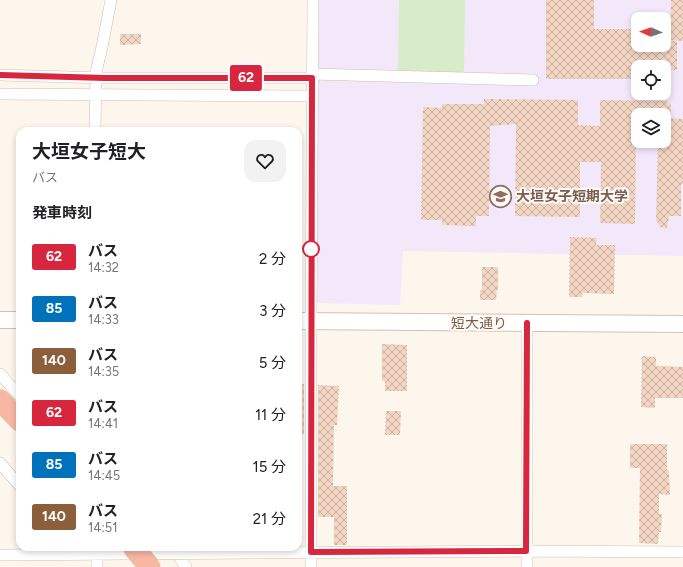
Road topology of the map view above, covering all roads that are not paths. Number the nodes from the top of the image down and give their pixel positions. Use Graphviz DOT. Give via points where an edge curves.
graph roads {
  1 [pos="111,0"];
  2 [pos="313,0"];
  3 [pos="0,75"];
  4 [pos="533,80"];
  5 [pos="312,84"];
  6 [pos="95,86"];
  7 [pos="0,94"];
  8 [pos="95,127"];
  9 [pos="0,320"];
  10 [pos="16,320"];
  11 [pos="304,321"];
  12 [pos="527,323"];
  13 [pos="683,324"];
  14 [pos="0,374"];
  15 [pos="16,392"];
  16 [pos="0,400"];
  17 [pos="16,417"];
  18 [pos="0,463"];
  19 [pos="16,481"];
  20 [pos="56,551"];
  21 [pos="97,551"];
  22 [pos="526,551"];
  23 [pos="311,552"];
  24 [pos="683,552"];
  25 [pos="177,554"];
  26 [pos="0,555"];
  27 [pos="142,556"];
  28 [pos="97,567"];
  29 [pos="135,567"];
  30 [pos="186,567"];
  31 [pos="311,567"];
  32 [pos="527,567"];
  1 -- 6 [label="street"];
  2 -- 5 [label="street"];
  3 -- 6 [label="street"];
  4 -- 5 [label="street"];
  5 -- 6 [label="street"];
  5 -- 6 [label="street"];
  5 -- 11 [label="street"];
  6 -- 7 [label="street"];
  6 -- 8 [label="street"];
  9 -- 10 [label="street"];
  11 -- 12 [label="street, 短大通り"];
  11 -- 23 [label="street"];
  12 -- 13 [label="street, 短大通り"];
  12 -- 22 [label="street"];
  14 -- 15 [label="street"];
  16 -- 17 [label="highway"];
  18 -- 19 [label="street"];
  20 -- 21 [label="street"];
  20 -- 26 [label="street"];
  21 -- 27 [label="street"];
  21 -- 28 [label="street"];
  22 -- 23 [label="street"];
  22 -- 24 [label="street"];
  22 -- 32 [label="street"];
  23 -- 25 [label="street"];
  23 -- 31 [label="street"];
  25 -- 27 [label="street"];
  25 -- 30 [label="street"];
  27 -- 29 [label="street"];
}
